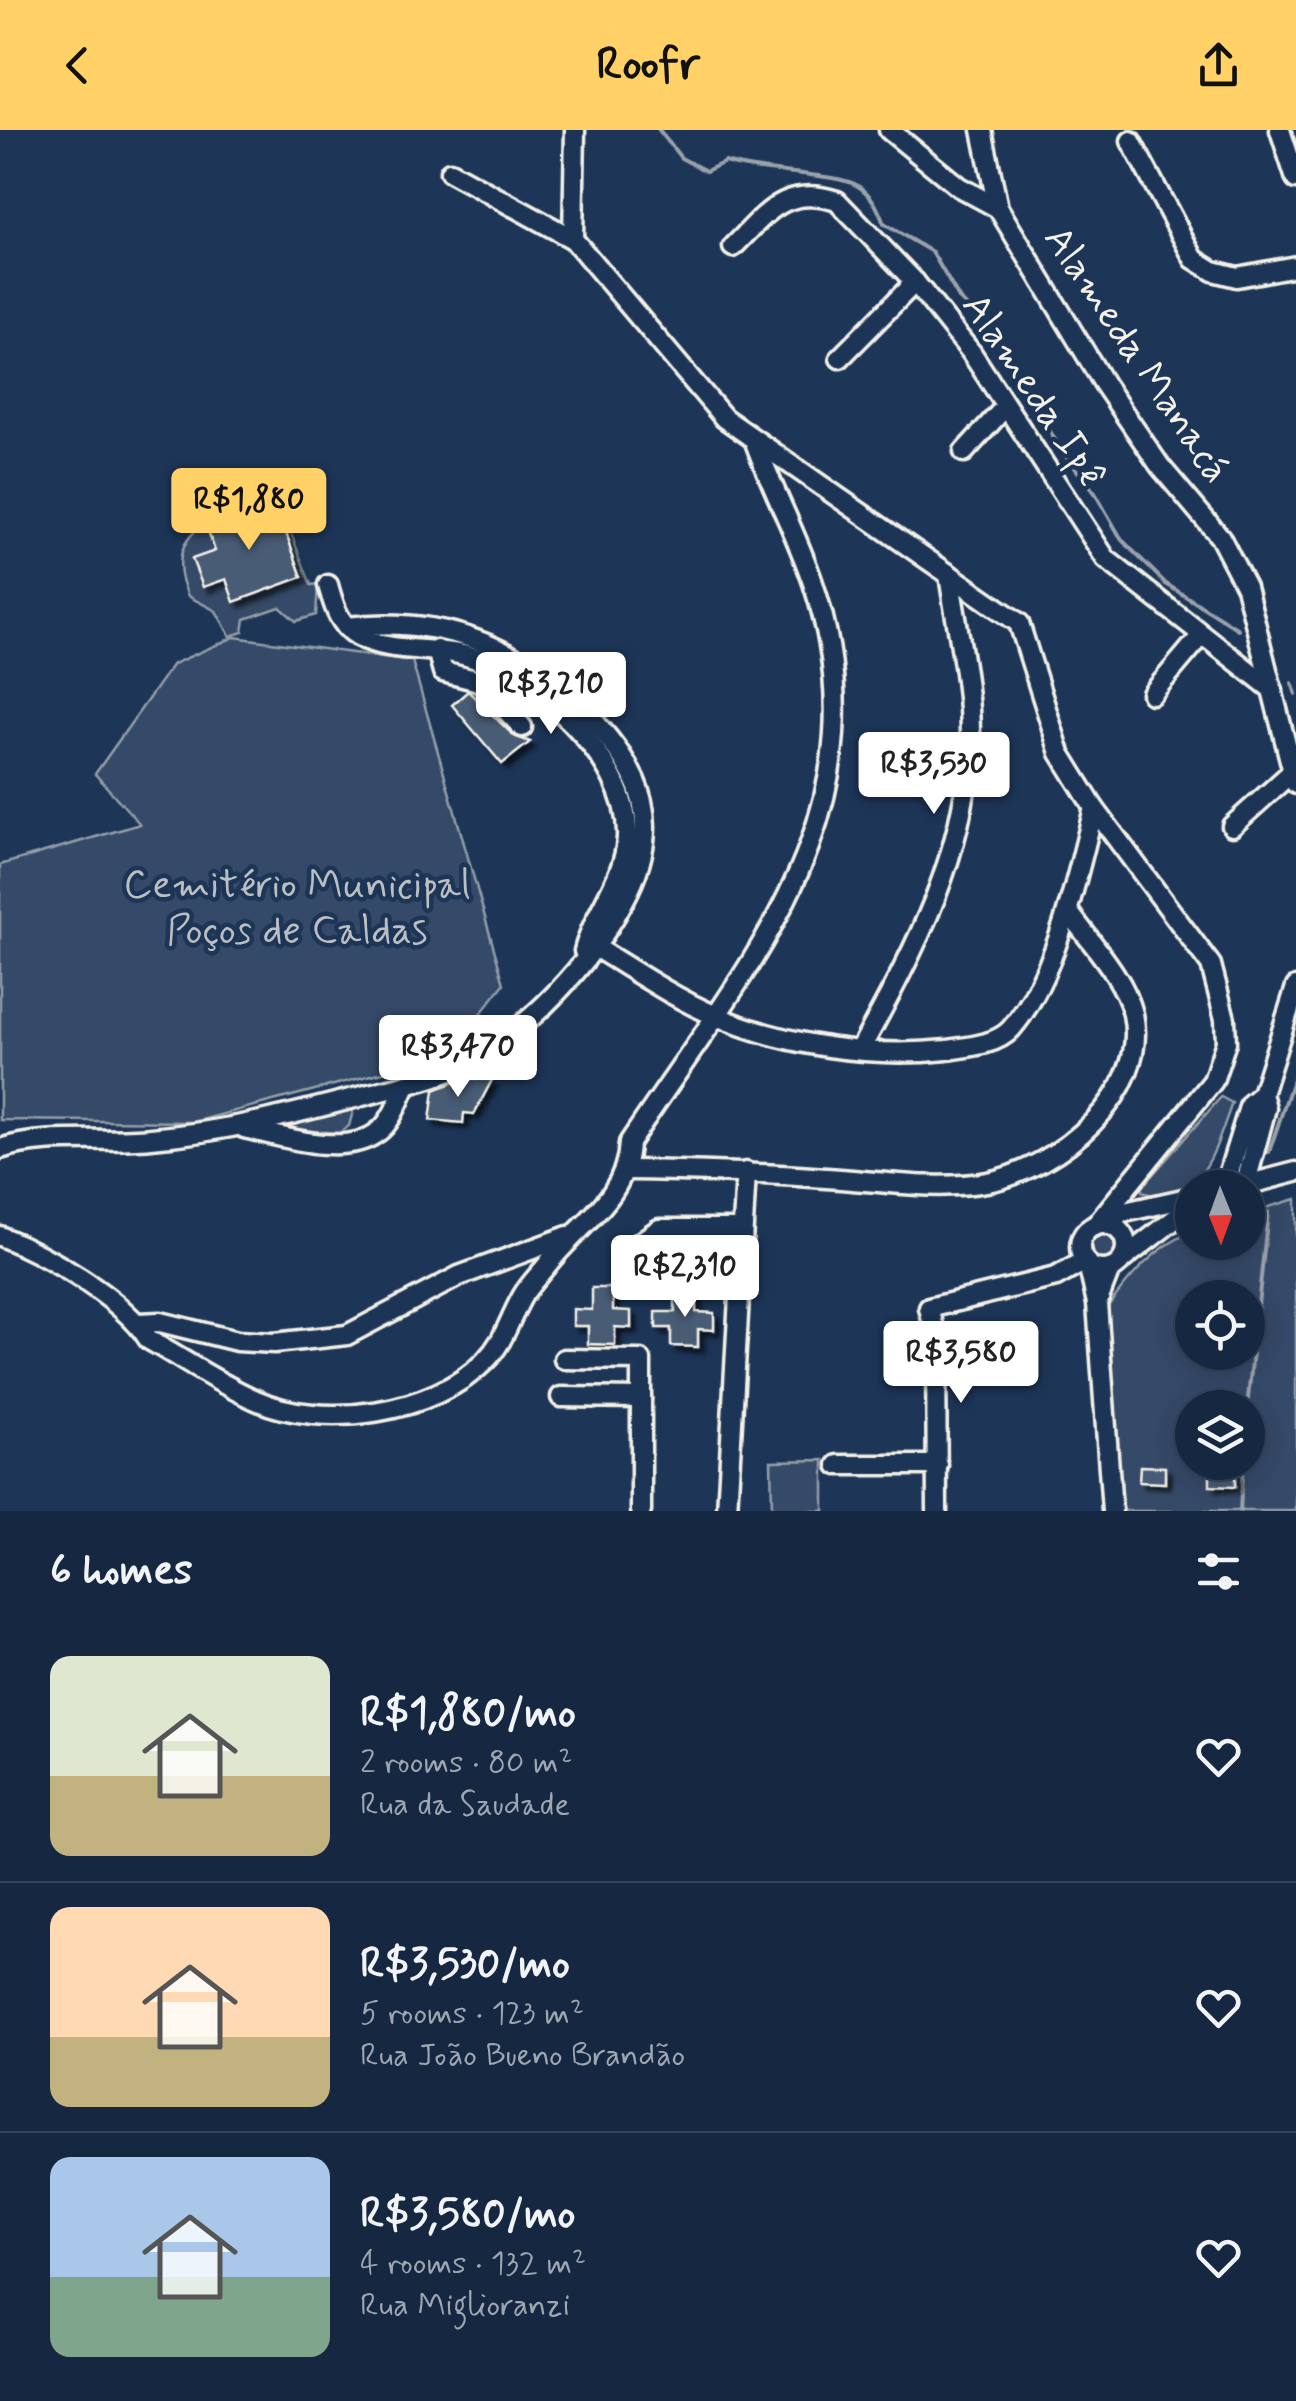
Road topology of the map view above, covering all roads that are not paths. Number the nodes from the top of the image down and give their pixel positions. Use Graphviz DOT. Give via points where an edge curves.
graph roads {
  1 [pos="574,130"];
  2 [pos="889,130"];
  3 [pos="982,130"];
  4 [pos="1280,130"];
  5 [pos="1131,141"];
  6 [pos="450,172"];
  7 [pos="1296,178"];
  8 [pos="998,208"];
  9 [pos="573,239"];
  10 [pos="733,247"];
  11 [pos="1296,266"];
  12 [pos="915,282"];
  13 [pos="840,358"];
  14 [pos="1004,407"];
  15 [pos="755,442"];
  16 [pos="964,452"];
  17 [pos="949,574"];
  18 [pos="328,585"];
  19 [pos="373,633"];
  20 [pos="1201,636"];
  21 [pos="436,650"];
  22 [pos="1272,690"];
  23 [pos="1152,694"];
  24 [pos="522,727"];
  25 [pos="1294,778"];
  26 [pos="1094,808"];
  27 [pos="1232,826"];
  28 [pos="1068,911"];
  29 [pos="592,945"];
  30 [pos="1296,987"];
  31 [pos="714,1016"];
  32 [pos="860,1050"];
  33 [pos="406,1084"];
  34 [pos="1262,1094"];
  35 [pos="240,1128"];
  36 [pos="0,1149"];
  37 [pos="628,1170"];
  38 [pos="1230,1170"];
  39 [pos="1249,1170"];
  40 [pos="746,1172"];
  41 [pos="1296,1172"];
  42 [pos="1265,1181"];
  43 [pos="1175,1201"];
  44 [pos="1175,1219"];
  45 [pos="1102,1225"];
  46 [pos="742,1228"];
  47 [pos="570,1235"];
  48 [pos="0,1236"];
  49 [pos="1087,1263"];
  50 [pos="1117,1264"];
  51 [pos="624,1270"];
  52 [pos="1097,1303"];
  53 [pos="138,1323"];
  54 [pos="564,1359"];
  55 [pos="561,1396"];
  56 [pos="641,1398"];
  57 [pos="938,1464"];
  58 [pos="838,1465"];
  59 [pos="641,1511"];
  60 [pos="726,1511"];
  61 [pos="938,1511"];
  62 [pos="1112,1511"];
  1 -- 9 [label="street"];
  2 -- 8 [label="street" via="959,187"];
  3 -- 8 [label="street, Alameda Manacá"];
  4 -- 7 [label="street"];
  5 -- 11 [label="street" via="1194,259 1238,277"];
  6 -- 9 [label="street"];
  8 -- 22 [label="street, Alameda Manacá" via="1126,417 1220,536 1246,587"];
  9 -- 15 [label="street" via="724,418"];
  10 -- 12 [label="street, Alameda Ipê" via="780,201 821,196 837,200"];
  12 -- 13 [label="street"];
  12 -- 14 [label="street, Alameda Ipê"];
  14 -- 16 [label="street"];
  14 -- 20 [label="street, Alameda Ipê" via="1106,560"];
  15 -- 17 [label="street"];
  15 -- 31 [label="street" via="812,582 832,678 835,743 806,862 776,923"];
  17 -- 26 [label="street" via="1019,623 1060,753"];
  17 -- 32 [label="street" via="970,734 951,866"];
  18 -- 19 [label="street" via="346,627"];
  19 -- 21 [label="street"];
  19 -- 29 [label="street" via="454,632 512,652 562,690 617,748 643,797 645,843 638,873"];
  20 -- 22 [label="street, Alameda Ipê"];
  20 -- 23 [label="street"];
  21 -- 24 [label="street" via="443,672 479,681"];
  21 -- 29 [label="street" via="466,655 528,687 582,733 610,770 624,797 627,842"];
  22 -- 25 [label="street, Alameda Manacá"];
  25 -- 27 [label="street"];
  26 -- 28 [label="street"];
  26 -- 45 [label="street" via="1211,964 1226,1042 1213,1081"];
  28 -- 32 [label="street" via="1010,1032 976,1046 906,1054"];
  28 -- 40 [label="street" via="1132,1011 1136,1044 1120,1090 1096,1122 1056,1152 990,1182 939,1186"];
  29 -- 31 [label="street"];
  29 -- 33 [label="street" via="506,1038 464,1064"];
  30 -- 34 [label="street"];
  31 -- 32 [label="street" via="797,1042"];
  31 -- 37 [label="street" via="629,1143"];
  33 -- 35 [label="street"];
  33 -- 35 [label="street" via="388,1123 355,1141"];
  34 -- 38 [label="street" via="1250,1104"];
  34 -- 39 [label="street" via="1266,1108"];
  35 -- 36 [label="street"];
  37 -- 40 [label="street"];
  37 -- 47 [label="street" via="603,1208"];
  40 -- 46 [label="street"];
  41 -- 42 [label="street"];
  43 -- 45 [label="street" via="1120,1213"];
  44 -- 50 [label="street"];
  45 -- 49 [label="street" via="1081,1241"];
  45 -- 50 [label="street" via="1125,1238"];
  46 -- 51 [label="street" via="659,1229 628,1250"];
  46 -- 60 [label="street"];
  47 -- 53 [label="street" via="459,1276 347,1335 237,1342 160,1322"];
  47 -- 53 [label="street" via="523,1295 504,1341 482,1364 445,1392 391,1407 323,1416 258,1402 149,1340"];
  48 -- 53 [label="street" via="67,1271"];
  49 -- 50 [label="street"];
  49 -- 52 [label="street"];
  49 -- 57 [label="street" via="929,1308 936,1336"];
  50 -- 52 [label="street"];
  52 -- 62 [label="street"];
  54 -- 56 [label="street" via="641,1360"];
  55 -- 56 [label="street"];
  56 -- 59 [label="street"];
  57 -- 58 [label="street"];
  57 -- 61 [label="street"];
}
